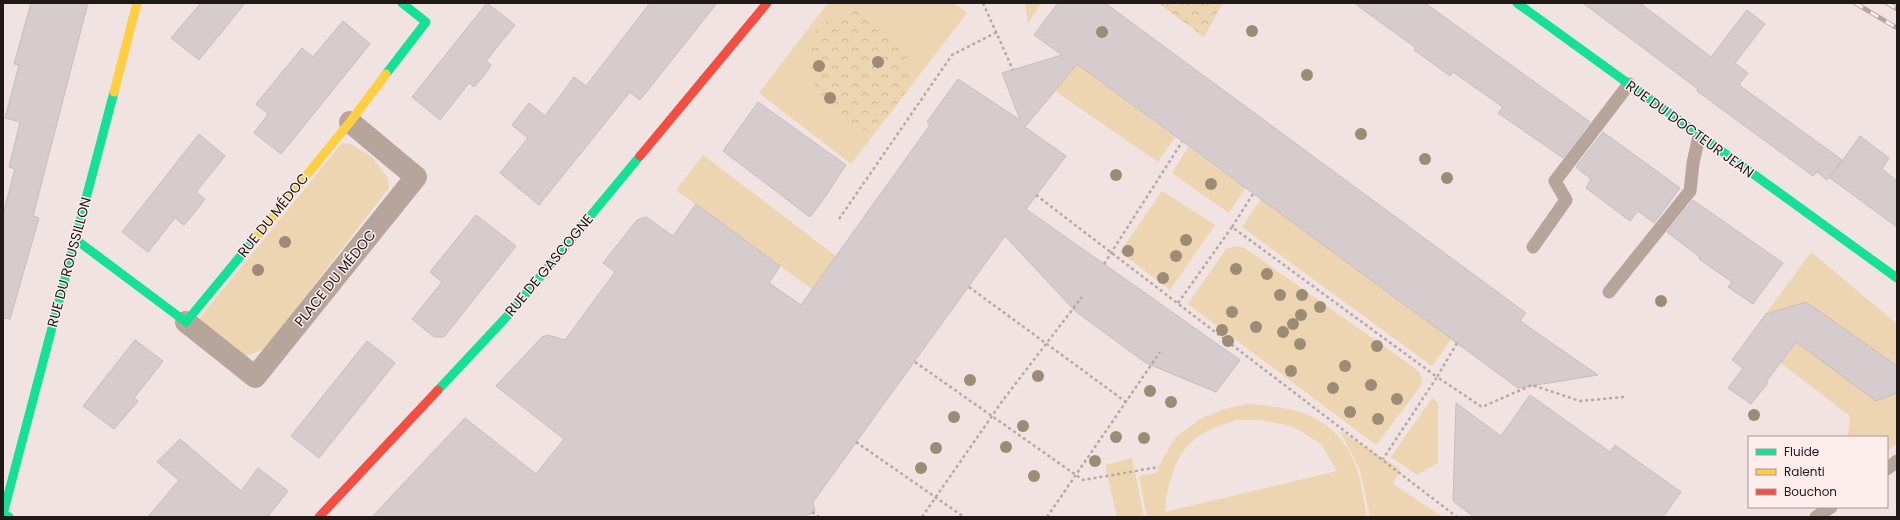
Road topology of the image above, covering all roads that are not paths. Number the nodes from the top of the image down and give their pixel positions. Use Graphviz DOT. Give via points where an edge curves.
graph roads {
  1 [pos="136,3"];
  2 [pos="402,3"];
  3 [pos="767,3"];
  4 [pos="1517,3"];
  5 [pos="1629,84"];
  6 [pos="350,122"];
  7 [pos="1699,136"];
  8 [pos="75,239"];
  9 [pos="1533,247"];
  10 [pos="1895,282"];
  11 [pos="1609,292"];
  12 [pos="186,322"];
  13 [pos="1897,461"];
  14 [pos="1888,468"];
  15 [pos="1830,508"];
  16 [pos="9,517"];
  17 [pos="319,517"];
  18 [pos="1816,517"];
  1 -- 8 [label="street, RUE DU ROUSSILLON"];
  2 -- 6 [label="street, RUE DU MÉDOC" via="426,22"];
  3 -- 17 [label="street, RUE DE GASCOGNE" via="511,312"];
  4 -- 5 [label="street, RUE DU DOCTEUR JEAN"];
  5 -- 7 [label="street, RUE DU DOCTEUR JEAN"];
  5 -- 9 [label="lane" via="1555,181 1566,200"];
  6 -- 12 [label="street, RUE DU MÉDOC"];
  6 -- 12 [label="street, PLACE DU MÉDOC" via="416,177 255,377"];
  7 -- 10 [label="street, RUE DU DOCTEUR JEAN" via="1863,255"];
  7 -- 11 [label="lane" via="1690,191"];
  8 -- 12 [label="street"];
  8 -- 16 [label="street, RUE DU ROUSSILLON" via="3,514"];
  13 -- 14 [label="lane"];
  15 -- 18 [label="lane"];
}
